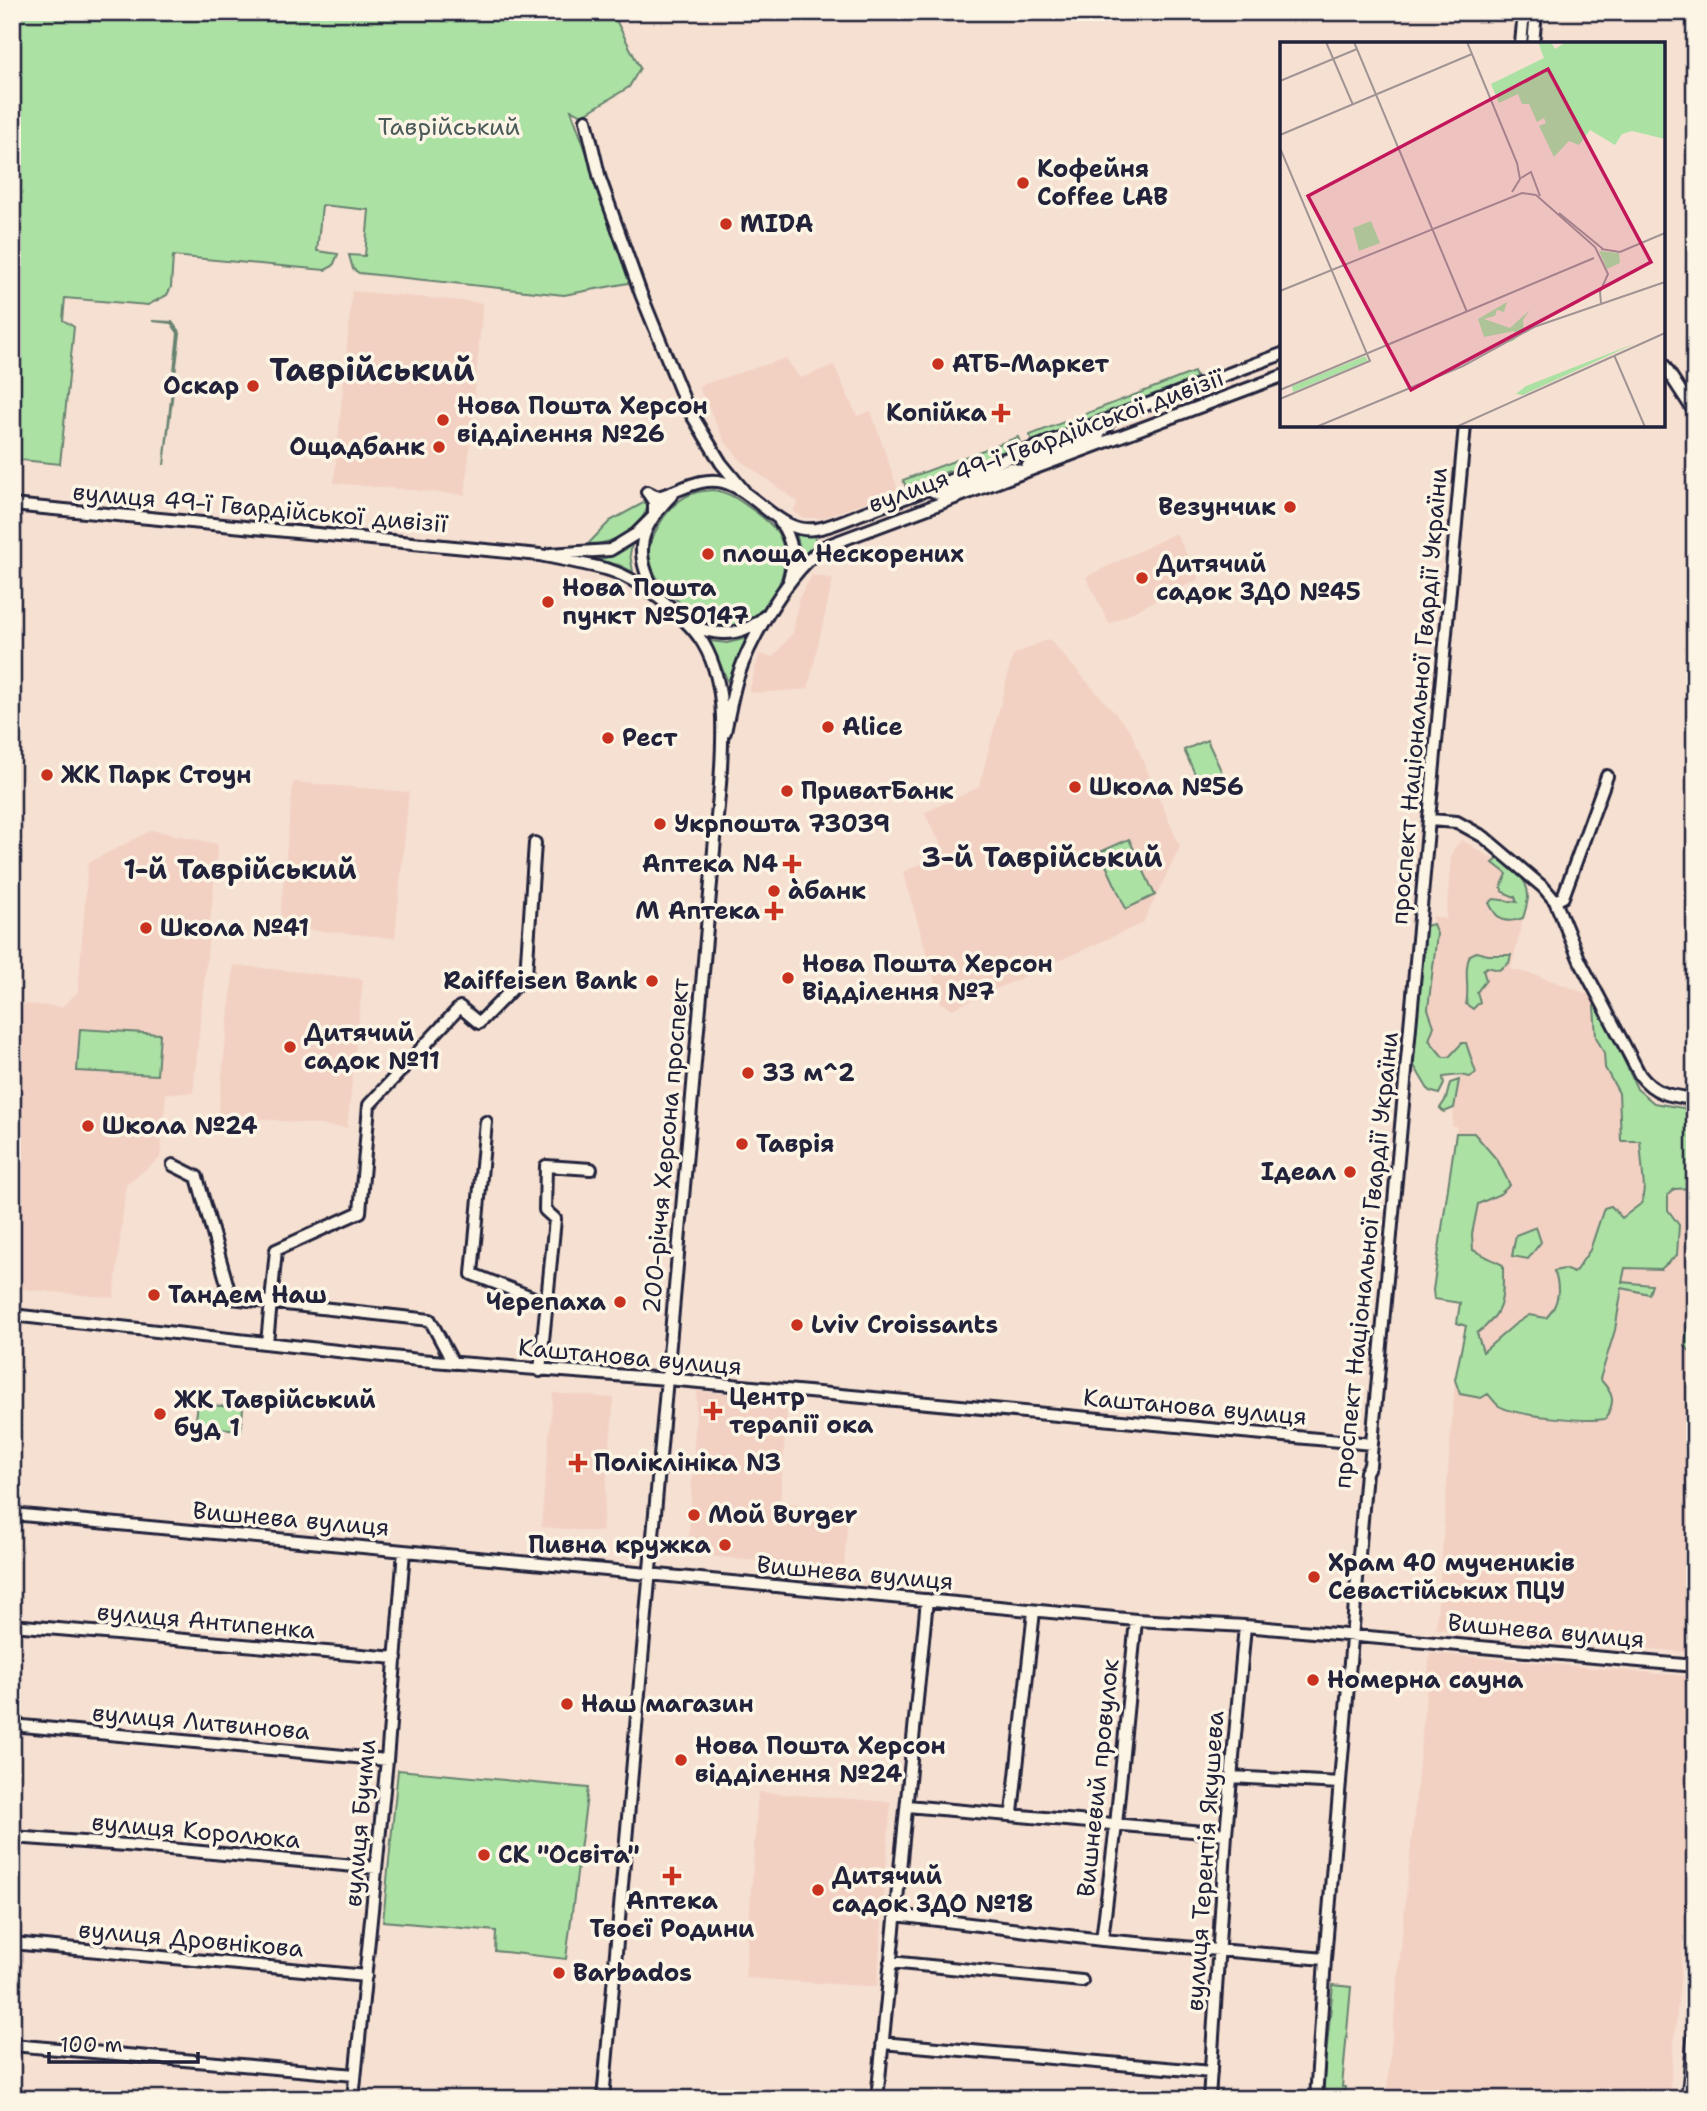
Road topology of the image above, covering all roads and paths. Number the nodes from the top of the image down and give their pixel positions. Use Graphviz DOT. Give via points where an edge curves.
graph roads {
  1 [pos="1524,12"];
  2 [pos="1536,12"];
  3 [pos="1521,42"];
  4 [pos="1533,42"];
  5 [pos="586,120"];
  6 [pos="1280,355"];
  7 [pos="1665,367"];
  8 [pos="1280,377"];
  9 [pos="1695,413"];
  10 [pos="1114,416"];
  11 [pos="1465,427"];
  12 [pos="717,457"];
  13 [pos="1023,472"];
  14 [pos="708,481"];
  15 [pos="928,489"];
  16 [pos="673,494"];
  17 [pos="747,495"];
  18 [pos="12,505"];
  19 [pos="654,516"];
  20 [pos="777,519"];
  21 [pos="540,555"];
  22 [pos="786,589"];
  23 [pos="657,596"];
  24 [pos="774,608"];
  25 [pos="690,625"];
  26 [pos="723,741"];
  27 [pos="1607,776"];
  28 [pos="1429,820"];
  29 [pos="536,843"];
  30 [pos="1555,901"];
  31 [pos="1695,1099"];
  32 [pos="486,1122"];
  33 [pos="173,1165"];
  34 [pos="591,1169"];
  35 [pos="271,1302"];
  36 [pos="547,1303"];
  37 [pos="12,1315"];
  38 [pos="267,1343"];
  39 [pos="453,1363"];
  40 [pos="540,1371"];
  41 [pos="667,1379"];
  42 [pos="1371,1444"];
  43 [pos="12,1514"];
  44 [pos="404,1551"];
  45 [pos="648,1576"];
  46 [pos="927,1600"];
  47 [pos="1034,1611"];
  48 [pos="1136,1620"];
  49 [pos="12,1625"];
  50 [pos="1244,1626"];
  51 [pos="1353,1636"];
  52 [pos="396,1658"];
  53 [pos="1695,1666"];
  54 [pos="12,1725"];
  55 [pos="387,1760"];
  56 [pos="1231,1777"];
  57 [pos="1340,1783"];
  58 [pos="907,1806"];
  59 [pos="1012,1814"];
  60 [pos="1116,1825"];
  61 [pos="1226,1834"];
  62 [pos="12,1837"];
  63 [pos="376,1868"];
  64 [pos="896,1915"];
  65 [pos="1101,1940"];
  66 [pos="12,1943"];
  67 [pos="1218,1950"];
  68 [pos="1325,1959"];
  69 [pos="890,1962"];
  70 [pos="366,1976"];
  71 [pos="1082,1981"];
  72 [pos="1695,2038"];
  73 [pos="881,2043"];
  74 [pos="12,2045"];
  75 [pos="1212,2072"];
  76 [pos="355,2075"];
  77 [pos="353,2099"];
  78 [pos="603,2099"];
  79 [pos="877,2099"];
  80 [pos="1209,2099"];
  81 [pos="1316,2099"];
  82 [pos="1689,2099"];
  1 -- 3 [label="street"];
  2 -- 4 [label="street"];
  5 -- 12 [label="street" via="600,179 641,293 687,407"];
  6 -- 10 [label="street, вулиця 49-ї Гвардійської дивізії"];
  7 -- 9 [label="street"];
  8 -- 13 [label="street, вулиця 49-ї Гвардійської дивізії"];
  10 -- 13 [label="street" via="1100,434 1033,459"];
  10 -- 15 [label="street, вулиця 49-ї Гвардійської дивізії"];
  11 -- 28 [label="street, проспект Національної Гвардії України"];
  12 -- 14 [label="street" via="720,471"];
  12 -- 17 [label="street"];
  13 -- 15 [label="street" via="1011,468 939,494"];
  13 -- 22 [label="street, вулиця 49-ї Гвардійської дивізії" via="826,546 802,566"];
  14 -- 16 [label="street"];
  14 -- 17 [label="street" via="724,482"];
  15 -- 20 [label="street, вулиця 49-ї Гвардійської дивізії" via="820,528 799,528"];
  16 -- 19 [label="street"];
  16 -- 19 [label="street" via="657,497 647,492 654,502"];
  17 -- 20 [label="street"];
  18 -- 21 [label="street, вулиця 49-ї Гвардійської дивізії"];
  19 -- 21 [label="street" via="610,550"];
  19 -- 23 [label="street" via="640,554"];
  20 -- 22 [label="street" via="787,531 792,550 793,569"];
  21 -- 23 [label="street" via="608,570"];
  22 -- 24 [label="street"];
  23 -- 25 [label="street"];
  24 -- 25 [label="street" via="741,631 724,634"];
  24 -- 26 [label="street" via="737,680"];
  25 -- 26 [label="street" via="717,673"];
  26 -- 41 [label="street, 200-річчя Херсона проспект"];
  27 -- 30 [label="street" via="1563,897"];
  28 -- 30 [label="street" via="1457,822 1484,838 1535,878"];
  28 -- 42 [label="street, проспект Національної Гвардії України"];
  29 -- 35 [label="street" via="526,975 479,1023 460,1007 369,1105 360,1212 276,1250"];
  30 -- 31 [label="street" via="1580,961 1640,1075 1655,1091"];
  32 -- 36 [label="street" via="472,1274"];
  33 -- 35 [label="street" via="197,1177 231,1298"];
  34 -- 36 [label="street" via="546,1166 545,1210 555,1219"];
  35 -- 38 [label="street"];
  35 -- 39 [label="street" via="430,1320"];
  36 -- 40 [label="street"];
  37 -- 38 [label="street, Каштанова вулиця"];
  38 -- 39 [label="street, Каштанова вулиця"];
  39 -- 40 [label="street, Каштанова вулиця"];
  40 -- 41 [label="street, Каштанова вулиця"];
  41 -- 42 [label="street, Каштанова вулиця"];
  41 -- 45 [label="street, 200-річчя Херсона проспект"];
  42 -- 51 [label="street, проспект Національної Гвардії України"];
  43 -- 44 [label="street, Вишнева вулиця"];
  44 -- 45 [label="street, Вишнева вулиця"];
  44 -- 52 [label="street, вулиця Бучми"];
  45 -- 46 [label="street, Вишнева вулиця"];
  45 -- 78 [label="street, 200-річчя Херсона проспект"];
  46 -- 47 [label="street, Вишнева вулиця"];
  46 -- 58 [label="street"];
  47 -- 48 [label="street, Вишнева вулиця"];
  47 -- 59 [label="street"];
  48 -- 50 [label="street, Вишнева вулиця"];
  48 -- 60 [label="street, Вишневий провулок"];
  49 -- 52 [label="street, вулиця Антипенка"];
  50 -- 51 [label="street, Вишнева вулиця"];
  50 -- 56 [label="street, вулиця Терентія Якушева"];
  51 -- 53 [label="street, Вишнева вулиця"];
  51 -- 57 [label="street, проспект Національної Гвардії України"];
  52 -- 55 [label="street, вулиця Бучми"];
  54 -- 55 [label="street, вулиця Литвинова"];
  55 -- 63 [label="street, вулиця Бучми"];
  56 -- 57 [label="street"];
  56 -- 61 [label="street, вулиця Терентія Якушева"];
  57 -- 68 [label="street, проспект Національної Гвардії України"];
  58 -- 59 [label="street"];
  58 -- 64 [label="street"];
  59 -- 60 [label="street"];
  60 -- 61 [label="street"];
  60 -- 65 [label="street, Вишневий провулок"];
  61 -- 67 [label="street, вулиця Терентія Якушева"];
  62 -- 63 [label="street, вулиця Королюка"];
  63 -- 70 [label="street, вулиця Бучми"];
  64 -- 65 [label="street"];
  64 -- 69 [label="street"];
  65 -- 67 [label="street"];
  66 -- 70 [label="street, вулиця Дровнікова"];
  67 -- 68 [label="street"];
  67 -- 75 [label="street, вулиця Терентія Якушева"];
  68 -- 81 [label="street, проспект Національної Гвардії України"];
  69 -- 71 [label="street"];
  69 -- 73 [label="street"];
  70 -- 76 [label="street, вулиця Бучми"];
  72 -- 82 [label="main road"];
  73 -- 75 [label="street"];
  73 -- 79 [label="street"];
  74 -- 76 [label="street"];
  75 -- 80 [label="street, вулиця Терентія Якушева"];
  76 -- 77 [label="street, вулиця Бучми"];
}
